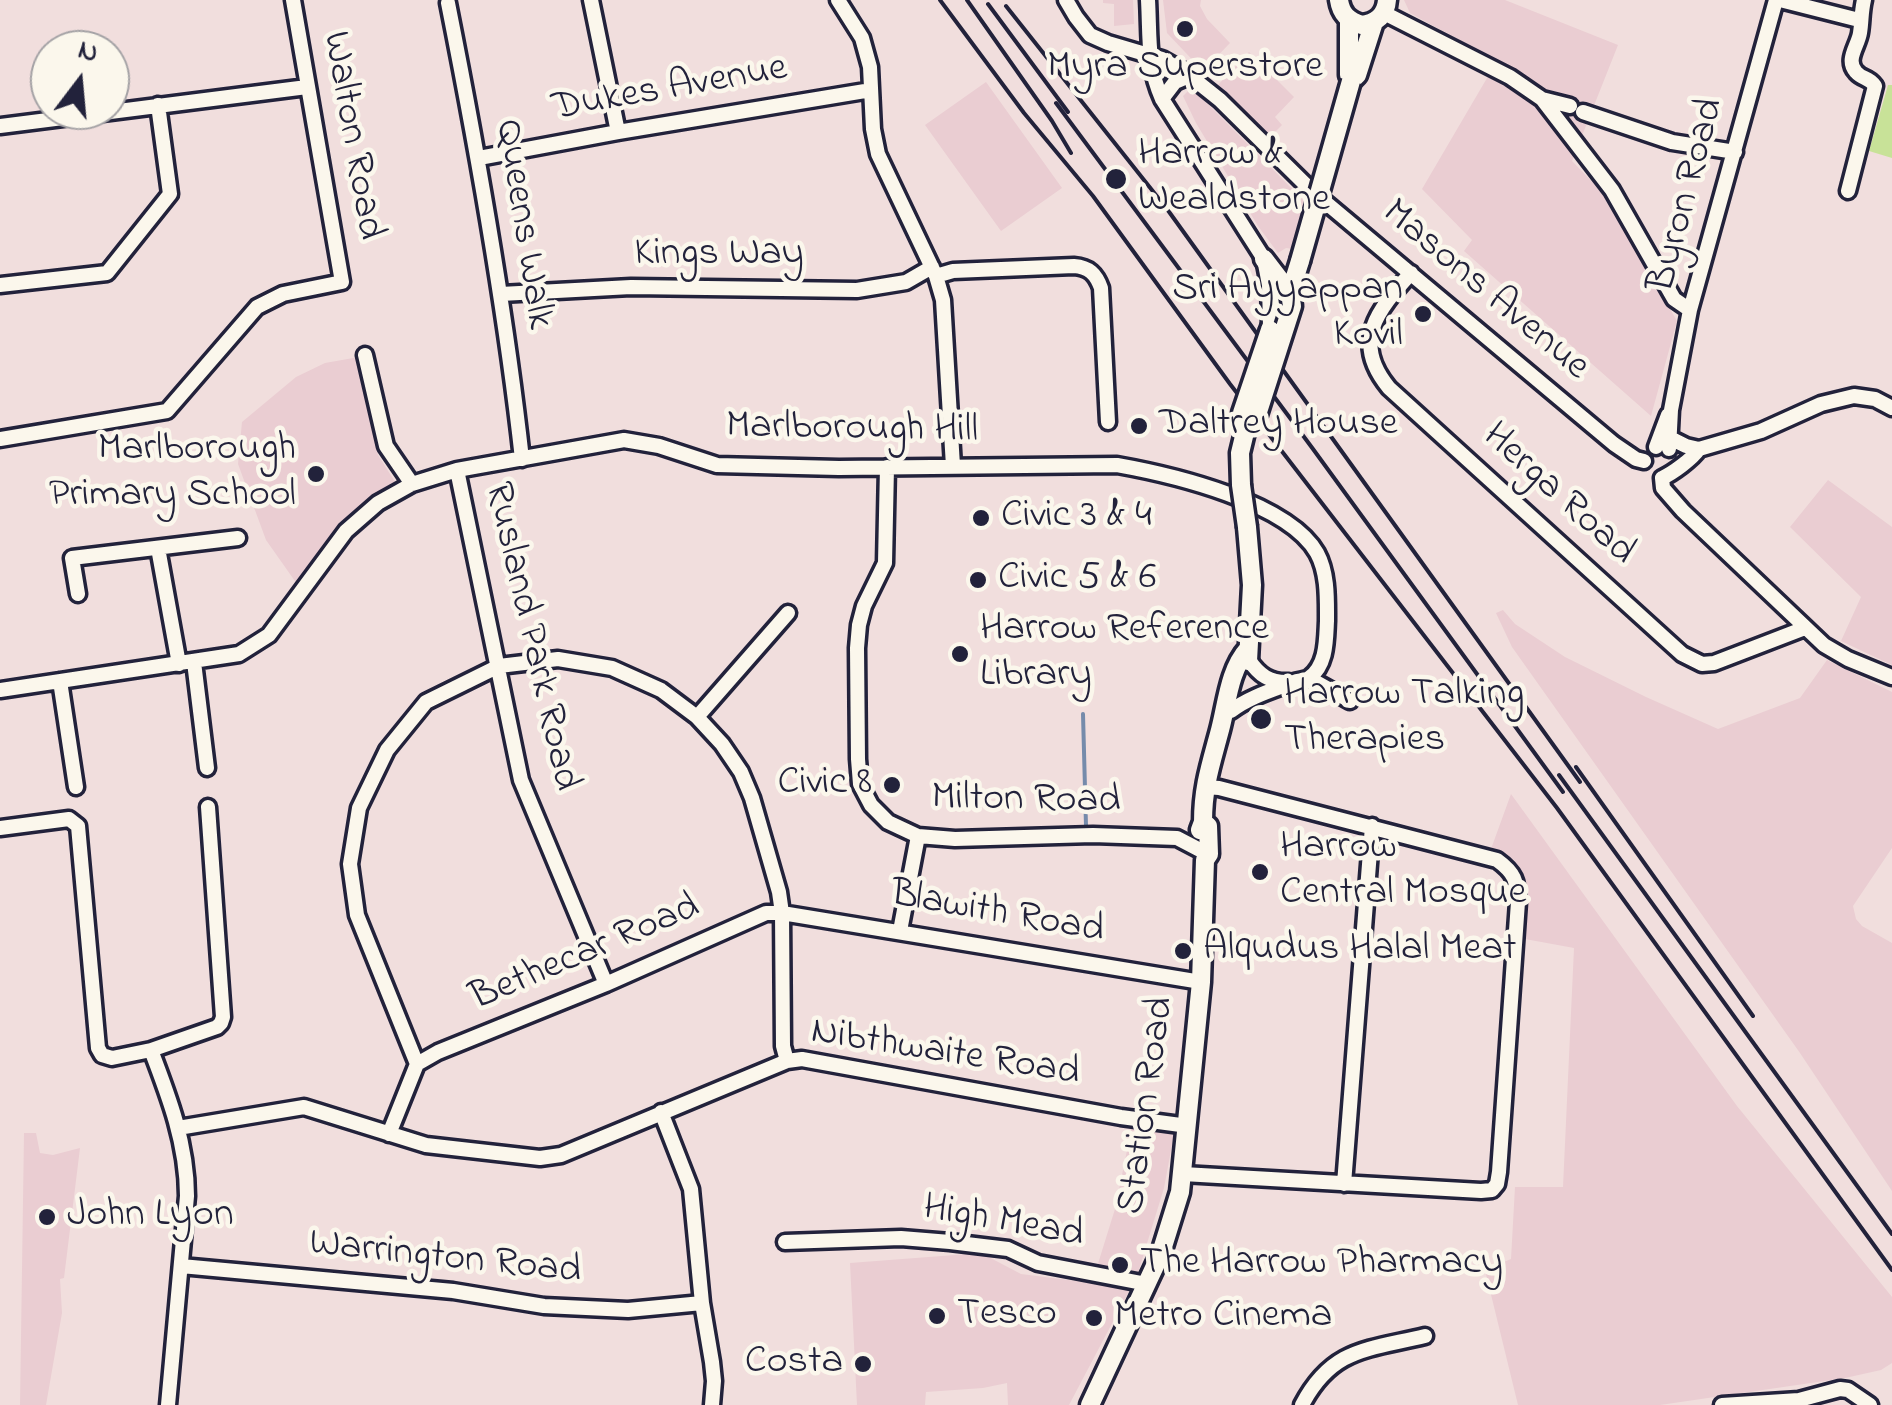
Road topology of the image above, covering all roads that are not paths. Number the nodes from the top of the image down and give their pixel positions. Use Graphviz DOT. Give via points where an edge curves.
graph roads {
  1 [pos="294,0"];
  2 [pos="591,0"];
  3 [pos="838,0"];
  4 [pos="1066,0"];
  5 [pos="1148,0"];
  6 [pos="1864,0"];
  7 [pos="1772,1"];
  8 [pos="448,3"];
  9 [pos="1341,6"];
  10 [pos="1382,12"];
  11 [pos="1859,20"];
  12 [pos="1149,54"];
  13 [pos="1354,68"];
  14 [pos="1189,76"];
  15 [pos="308,86"];
  16 [pos="872,90"];
  17 [pos="1162,98"];
  18 [pos="1542,99"];
  19 [pos="158,105"];
  20 [pos="0,126"];
  21 [pos="618,132"];
  22 [pos="1735,152"];
  23 [pos="479,158"];
  24 [pos="1848,190"];
  25 [pos="1300,260"];
  26 [pos="1268,267"];
  27 [pos="934,271"];
  28 [pos="1411,273"];
  29 [pos="0,285"];
  30 [pos="501,294"];
  31 [pos="1290,294"];
  32 [pos="1690,310"];
  33 [pos="1270,330"];
  34 [pos="365,355"];
  35 [pos="1892,408"];
  36 [pos="1108,422"];
  37 [pos="1246,428"];
  38 [pos="0,438"];
  39 [pos="1665,445"];
  40 [pos="1699,449"];
  41 [pos="522,458"];
  42 [pos="1644,461"];
  43 [pos="954,466"];
  44 [pos="888,467"];
  45 [pos="458,470"];
  46 [pos="1668,473"];
  47 [pos="412,484"];
  48 [pos="238,538"];
  49 [pos="158,548"];
  50 [pos="78,594"];
  51 [pos="788,613"];
  52 [pos="1804,628"];
  53 [pos="1248,654"];
  54 [pos="186,663"];
  55 [pos="499,666"];
  56 [pos="1892,677"];
  57 [pos="1302,680"];
  58 [pos="60,681"];
  59 [pos="0,690"];
  60 [pos="1350,701"];
  61 [pos="1232,711"];
  62 [pos="697,717"];
  63 [pos="1221,728"];
  64 [pos="207,768"];
  65 [pos="76,786"];
  66 [pos="1205,787"];
  67 [pos="208,807"];
  68 [pos="1201,825"];
  69 [pos="1372,826"];
  70 [pos="0,828"];
  71 [pos="918,836"];
  72 [pos="1176,838"];
  73 [pos="1203,855"];
  74 [pos="782,912"];
  75 [pos="900,931"];
  76 [pos="1201,982"];
  77 [pos="606,984"];
  78 [pos="151,1050"];
  79 [pos="788,1061"];
  80 [pos="417,1064"];
  81 [pos="661,1112"];
  82 [pos="1188,1126"];
  83 [pos="178,1128"];
  84 [pos="388,1134"];
  85 [pos="1182,1174"];
  86 [pos="1344,1184"];
  87 [pos="785,1242"];
  88 [pos="182,1266"];
  89 [pos="1147,1284"];
  90 [pos="702,1303"];
  91 [pos="1425,1336"];
  92 [pos="168,1405"];
  93 [pos="712,1405"];
  94 [pos="1090,1405"];
  95 [pos="1302,1405"];
  96 [pos="1724,1405"];
  97 [pos="1870,1405"];
  1 -- 15 [label="street, Walton Road"];
  2 -- 21 [label="street"];
  3 -- 16 [label="street" via="862,38"];
  4 -- 12 [label="street, Masons Avenue" via="1090,35"];
  5 -- 12 [label="street"];
  6 -- 11 [label="street"];
  7 -- 11 [label="street"];
  7 -- 22 [label="street, Byron Road"];
  8 -- 23 [label="street, Queens Walk"];
  9 -- 10 [label="main road" via="1362,25"];
  9 -- 13 [label="main road"];
  10 -- 13 [label="main road"];
  10 -- 18 [label="street"];
  11 -- 24 [label="street" via="1852,68 1875,86"];
  12 -- 14 [label="street, Masons Avenue"];
  12 -- 17 [label="street"];
  13 -- 25 [label="main road, bridge"];
  14 -- 17 [label="street"];
  14 -- 28 [label="street, Masons Avenue"];
  15 -- 19 [label="street"];
  15 -- 38 [label="street, Walton Road" via="342,282 283,294 257,307 167,411"];
  16 -- 21 [label="street, Dukes Avenue"];
  16 -- 27 [label="street" via="878,154"];
  17 -- 26 [label="street"];
  18 -- 22 [label="street" via="1672,142"];
  18 -- 32 [label="street" via="1612,190 1674,299"];
  19 -- 20 [label="street"];
  19 -- 29 [label="street" via="170,194 106,272"];
  21 -- 23 [label="street, Dukes Avenue"];
  22 -- 32 [label="street, Byron Road"];
  23 -- 30 [label="street, Queens Walk"];
  25 -- 26 [label="street"];
  25 -- 31 [label="main road"];
  26 -- 31 [label="main road"];
  26 -- 33 [label="street"];
  27 -- 30 [label="street, Kings Way" via="857,290 631,287"];
  27 -- 36 [label="street, Kings Way" via="1074,266 1094,273 1101,288"];
  27 -- 43 [label="street" via="943,300"];
  28 -- 42 [label="street, Masons Avenue" via="1614,444"];
  28 -- 52 [label="street, Herga Road" via="1372,326 1372,361 1380,376 1682,654 1714,663"];
  30 -- 41 [label="street, Queens Walk"];
  31 -- 33 [label="main road"];
  31 -- 37 [label="main road, bridge" via="1275,362 1256,418"];
  32 -- 39 [label="street, Byron Road"];
  33 -- 37 [label="main road, bridge" via="1242,413"];
  34 -- 47 [label="street" via="386,446"];
  35 -- 40 [label="street" via="1866,397 1838,399"];
  37 -- 53 [label="main road, bridge" via="1240,453 1252,585"];
  39 -- 40 [label="street"];
  39 -- 42 [label="street"];
  39 -- 46 [label="street" via="1675,457"];
  40 -- 46 [label="street"];
  41 -- 44 [label="street, Marlborough Hill" via="624,440 717,465"];
  41 -- 45 [label="street, Marlborough Hill"];
  42 -- 46 [label="street" via="1649,474"];
  43 -- 44 [label="street, Marlborough Hill"];
  43 -- 57 [label="street, Marlborough Hill" via="1118,465 1216,491 1288,522 1318,556 1326,592 1322,659"];
  44 -- 71 [label="street, Milton Road" via="885,562 859,625 860,784 888,822"];
  45 -- 47 [label="street, Marlborough Hill"];
  45 -- 55 [label="street, Rusland Park Road"];
  46 -- 52 [label="street" via="1663,488 1683,511"];
  47 -- 54 [label="street, Marlborough Hill" via="346,531 268,635 238,654"];
  48 -- 49 [label="street"];
  49 -- 50 [label="street" via="72,558"];
  49 -- 54 [label="street"];
  51 -- 62 [label="street"];
  52 -- 56 [label="street" via="1824,645"];
  53 -- 57 [label="street" via="1271,680"];
  53 -- 61 [label="main road, Station Road"];
  53 -- 63 [label="main road, Station Road" via="1241,657"];
  54 -- 58 [label="street, Marlborough Hill"];
  54 -- 64 [label="street"];
  55 -- 62 [label="street" via="558,659 612,668 661,690"];
  55 -- 77 [label="street, Rusland Park Road" via="521,780"];
  55 -- 80 [label="street" via="426,702 387,750 359,808 350,864 357,914"];
  57 -- 60 [label="street"];
  57 -- 61 [label="street"];
  58 -- 59 [label="street, Marlborough Hill"];
  58 -- 65 [label="street"];
  61 -- 63 [label="main road, Station Road"];
  62 -- 74 [label="street" via="741,772"];
  63 -- 66 [label="main road, Station Road"];
  66 -- 68 [label="main road, Station Road"];
  66 -- 69 [label="street"];
  67 -- 78 [label="street" via="223,1017 216,1027"];
  68 -- 72 [label="street, Milton Road"];
  68 -- 73 [label="main road, Station Road" via="1208,826 1209,854"];
  69 -- 86 [label="street"];
  69 -- 86 [label="street" via="1497,860 1517,881 1500,1172 1492,1190"];
  70 -- 78 [label="street" via="68,819 78,826 98,1048 112,1058"];
  71 -- 72 [label="street, Milton Road"];
  71 -- 75 [label="street"];
  72 -- 73 [label="street, Milton Road"];
  73 -- 76 [label="main road, Station Road"];
  74 -- 75 [label="street, Blawith Road"];
  74 -- 77 [label="street, Bethecar Road" via="766,913"];
  74 -- 79 [label="street" via="782,1046"];
  75 -- 76 [label="street, Blawith Road"];
  76 -- 82 [label="main road, Station Road"];
  77 -- 80 [label="street, Bethecar Road"];
  78 -- 83 [label="street"];
  79 -- 81 [label="street, Nibthwaite Road"];
  79 -- 82 [label="street, Nibthwaite Road"];
  80 -- 84 [label="street"];
  81 -- 84 [label="street, Nibthwaite Road" via="540,1158"];
  81 -- 90 [label="street" via="690,1189"];
  82 -- 85 [label="main road, Station Road"];
  83 -- 84 [label="street, Nibthwaite Road" via="304,1107"];
  83 -- 88 [label="street" via="187,1177"];
  85 -- 86 [label="street"];
  85 -- 89 [label="main road, Station Road"];
  87 -- 89 [label="street, High Mead" via="950,1242 1008,1249 1038,1262"];
  88 -- 90 [label="street, Warrington Road" via="454,1291 544,1306 628,1310"];
  88 -- 92 [label="street"];
  89 -- 94 [label="main road, Station Road"];
  90 -- 93 [label="street"];
  91 -- 95 [label="street" via="1331,1365"];
  96 -- 97 [label="street" via="1799,1400 1840,1389"];
}
